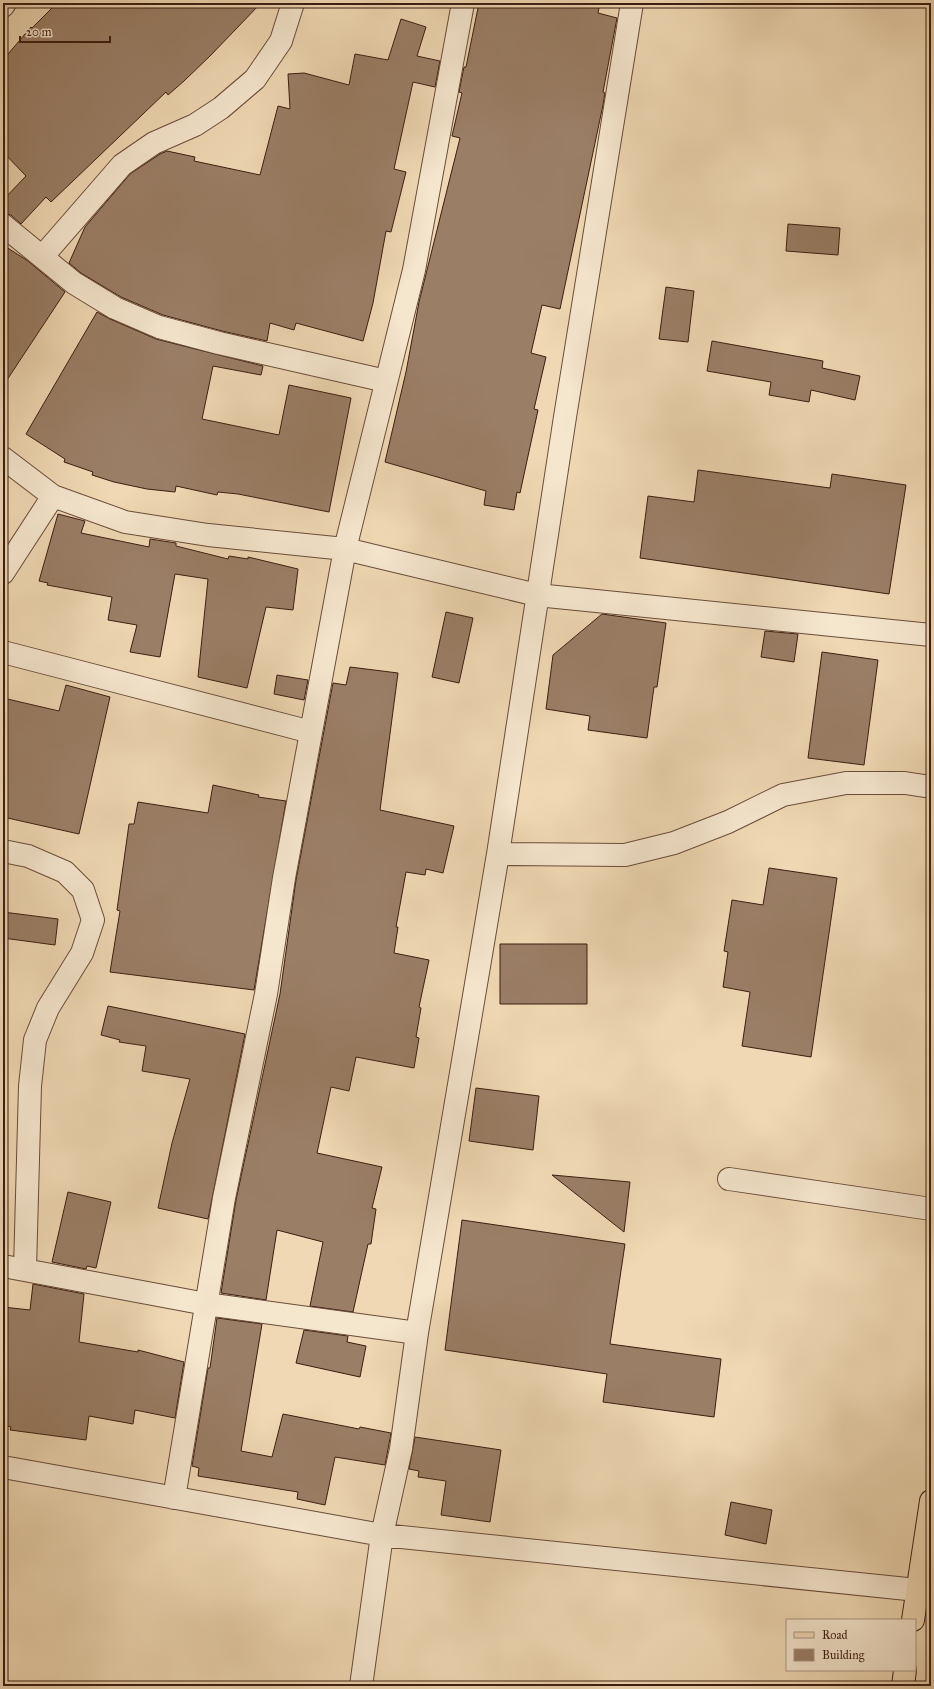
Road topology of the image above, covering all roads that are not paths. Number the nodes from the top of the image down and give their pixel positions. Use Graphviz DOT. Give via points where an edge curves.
graph roads {
  1 [pos="5,3"];
  2 [pos="293,3"];
  3 [pos="463,3"];
  4 [pos="632,3"];
  5 [pos="3,6"];
  6 [pos="3,225"];
  7 [pos="42,257"];
  8 [pos="386,381"];
  9 [pos="3,458"];
  10 [pos="53,496"];
  11 [pos="345,549"];
  12 [pos="3,573"];
  13 [pos="537,595"];
  14 [pos="931,635"];
  15 [pos="3,652"];
  16 [pos="311,732"];
  17 [pos="931,787"];
  18 [pos="3,851"];
  19 [pos="498,854"];
  20 [pos="729,1179"];
  21 [pos="931,1209"];
  22 [pos="3,1266"];
  23 [pos="25,1269"];
  24 [pos="206,1304"];
  25 [pos="417,1333"];
  26 [pos="3,1467"];
  27 [pos="174,1498"];
  28 [pos="931,1501"];
  29 [pos="382,1535"];
  30 [pos="917,1590"];
  31 [pos="913,1619"];
  32 [pos="905,1671"];
  33 [pos="361,1686"];
  34 [pos="903,1686"];
  1 -- 5 [label="street"];
  2 -- 7 [label="street" via="281,41 255,79 196,125 154,143 122,165"];
  3 -- 8 [label="street" via="414,270"];
  4 -- 13 [label="street"];
  6 -- 7 [label="street"];
  7 -- 8 [label="street" via="74,283 115,308 160,327 219,344"];
  8 -- 11 [label="street"];
  9 -- 10 [label="street"];
  10 -- 11 [label="street" via="126,522 208,535"];
  10 -- 12 [label="street"];
  11 -- 13 [label="street"];
  11 -- 16 [label="street"];
  13 -- 14 [label="street"];
  13 -- 19 [label="street"];
  15 -- 16 [label="street"];
  16 -- 24 [label="street" via="266,994 224,1198"];
  17 -- 19 [label="street" via="906,783 846,783 783,795 728,822 674,843 625,855"];
  18 -- 23 [label="street" via="28,856 65,872 83,890 93,920 82,953 48,1008 35,1040 30,1086"];
  19 -- 25 [label="street"];
  20 -- 21 [label="street"];
  22 -- 23 [label="street"];
  23 -- 24 [label="street"];
  24 -- 25 [label="street"];
  24 -- 27 [label="street"];
  25 -- 29 [label="street" via="401,1449"];
  26 -- 27 [label="street"];
  27 -- 29 [label="street"];
  28 -- 30 [label="main road"];
  29 -- 30 [label="street"];
  29 -- 33 [label="street"];
  30 -- 31 [label="main road"];
  32 -- 34 [label="main road"];
}
